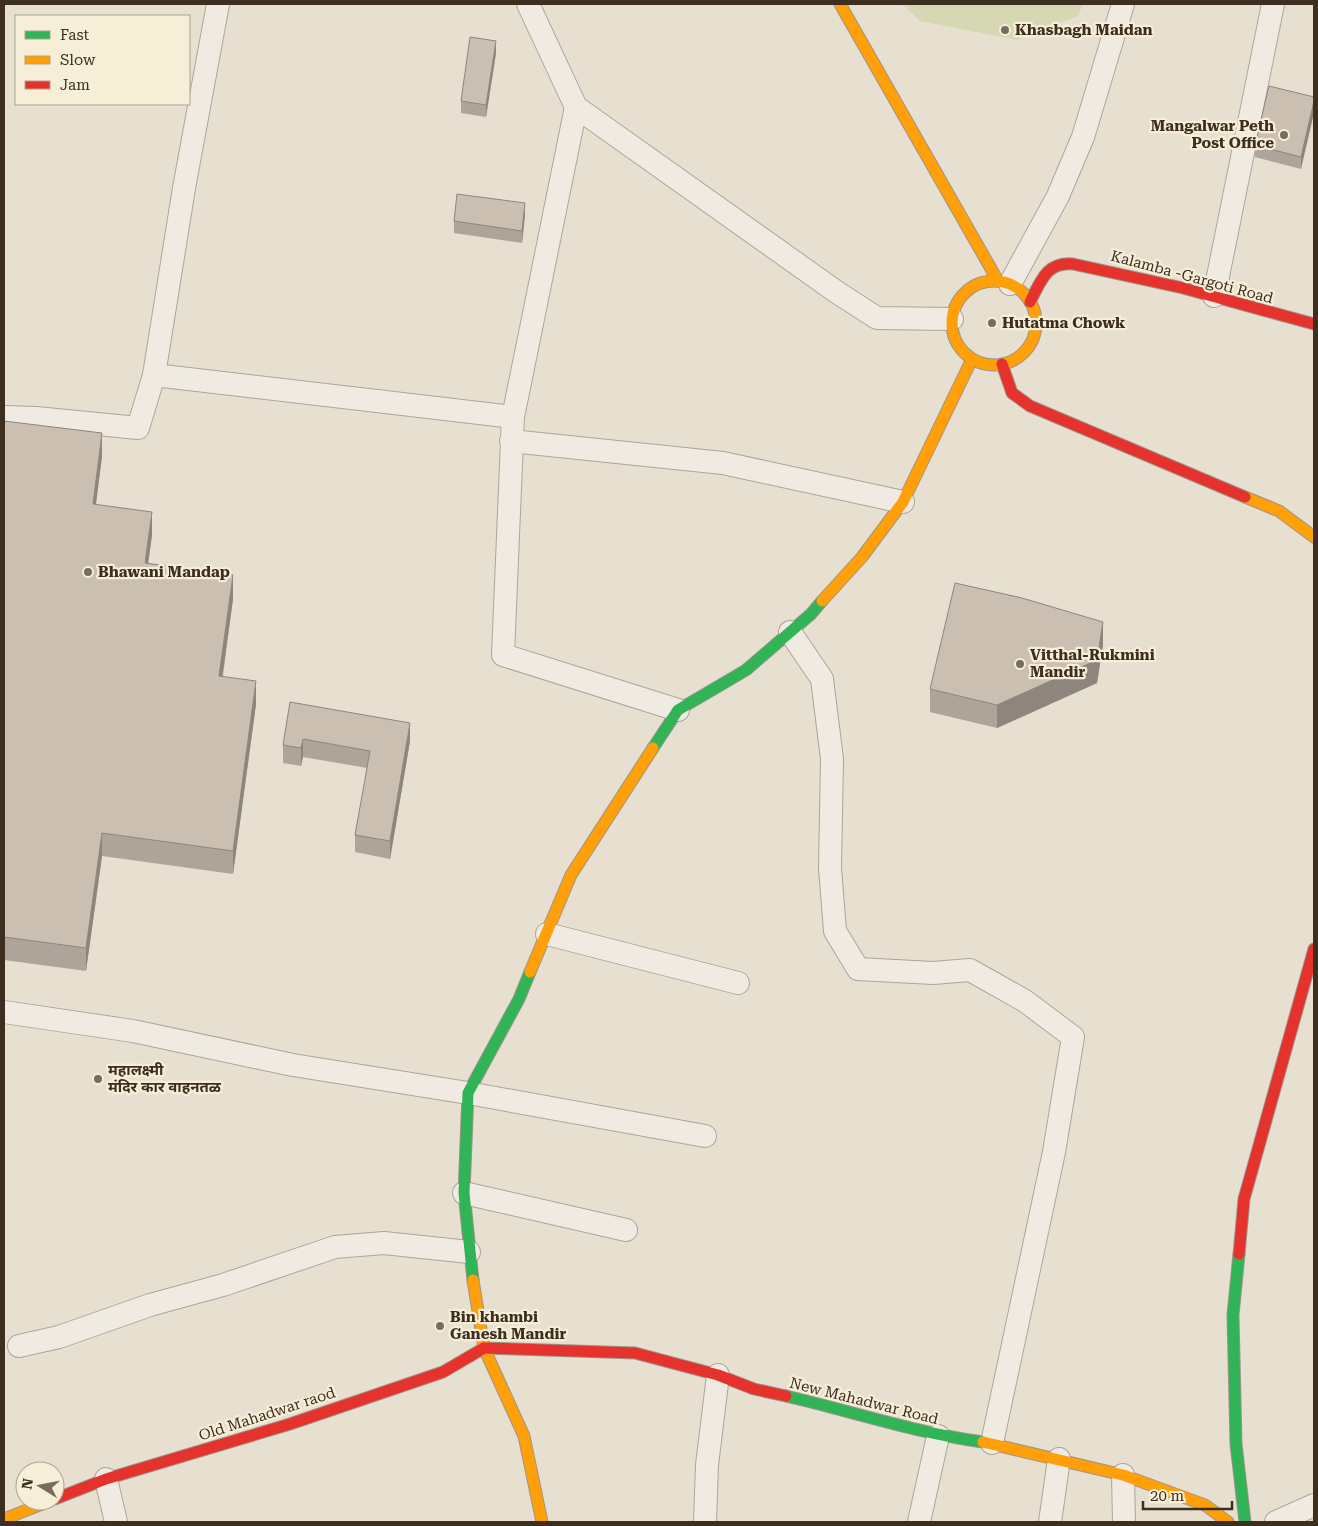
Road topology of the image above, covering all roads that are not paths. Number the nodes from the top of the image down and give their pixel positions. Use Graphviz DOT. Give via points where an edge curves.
graph roads {
  1 [pos="218,4"];
  2 [pos="528,4"];
  3 [pos="840,4"];
  4 [pos="1123,4"];
  5 [pos="1273,4"];
  6 [pos="576,107"];
  7 [pos="1004,283"];
  8 [pos="1214,296"];
  9 [pos="1030,302"];
  10 [pos="952,319"];
  11 [pos="1314,324"];
  12 [pos="972,359"];
  13 [pos="1002,364"];
  14 [pos="154,375"];
  15 [pos="513,417"];
  16 [pos="4,418"];
  17 [pos="510,441"];
  18 [pos="902,502"];
  19 [pos="1314,537"];
  20 [pos="790,632"];
  21 [pos="678,710"];
  22 [pos="546,934"];
  23 [pos="1314,949"];
  24 [pos="738,982"];
  25 [pos="4,1012"];
  26 [pos="468,1093"];
  27 [pos="706,1136"];
  28 [pos="464,1193"];
  29 [pos="626,1230"];
  30 [pos="469,1252"];
  31 [pos="19,1346"];
  32 [pos="484,1348"];
  33 [pos="718,1375"];
  34 [pos="938,1436"];
  35 [pos="992,1443"];
  36 [pos="1059,1459"];
  37 [pos="1123,1475"];
  38 [pos="106,1479"];
  39 [pos="65,1495"];
  40 [pos="1314,1505"];
  41 [pos="24,1511"];
  42 [pos="4,1519"];
  43 [pos="116,1522"];
  44 [pos="542,1522"];
  45 [pos="705,1522"];
  46 [pos="919,1522"];
  47 [pos="1050,1522"];
  48 [pos="1124,1522"];
  49 [pos="1228,1522"];
  50 [pos="1245,1522"];
  51 [pos="1276,1522"];
  1 -- 14 [label="street"];
  2 -- 6 [label="street"];
  3 -- 7 [label="street"];
  4 -- 7 [label="street" via="1084,137 1058,196"];
  5 -- 8 [label="street"];
  6 -- 10 [label="street" via="877,318"];
  6 -- 15 [label="street"];
  7 -- 9 [label="street" via="1018,288"];
  7 -- 10 [label="street" via="981,283 967,291 957,304"];
  8 -- 9 [label="street, Kalamba -Gargoti Road" via="1062,262 1049,270"];
  8 -- 11 [label="street, Kalamba -Gargoti Road"];
  9 -- 13 [label="street" via="1036,327 1032,340 1020,356"];
  10 -- 12 [label="street" via="957,342"];
  12 -- 13 [label="street"];
  12 -- 18 [label="street"];
  13 -- 19 [label="street" via="1012,393 1030,406 1280,512"];
  14 -- 15 [label="street"];
  14 -- 16 [label="street" via="138,428"];
  15 -- 17 [label="street"];
  17 -- 18 [label="street" via="723,463"];
  17 -- 21 [label="street" via="504,655"];
  18 -- 20 [label="street" via="862,557 811,614"];
  20 -- 21 [label="street" via="746,670"];
  20 -- 35 [label="street" via="822,680 832,759 830,868 835,931 858,969 933,973 970,970 1025,1001 1073,1037 1054,1152"];
  21 -- 22 [label="street" via="571,875"];
  22 -- 24 [label="street"];
  22 -- 26 [label="street" via="519,999"];
  23 -- 50 [label="street" via="1244,1199 1233,1315 1236,1444"];
  25 -- 26 [label="street" via="133,1031 293,1065"];
  26 -- 27 [label="street"];
  26 -- 28 [label="street"];
  28 -- 29 [label="street"];
  28 -- 30 [label="street"];
  30 -- 31 [label="street" via="384,1243 335,1247 59,1337"];
  30 -- 32 [label="street"];
  32 -- 33 [label="street, New Mahadwar Road" via="635,1353"];
  32 -- 38 [label="street, Old Mahadwar raod" via="443,1372 248,1438"];
  32 -- 44 [label="street" via="524,1436"];
  33 -- 34 [label="street, New Mahadwar Road" via="754,1389 843,1409"];
  33 -- 45 [label="street" via="706,1465"];
  34 -- 35 [label="street, New Mahadwar Road"];
  34 -- 46 [label="street"];
  35 -- 36 [label="street, New Mahadwar Road"];
  36 -- 37 [label="street, New Mahadwar Road"];
  36 -- 47 [label="street"];
  37 -- 48 [label="street"];
  37 -- 49 [label="street, New Mahadwar Road" via="1205,1505"];
  38 -- 39 [label="street, Old Mahadwar raod"];
  38 -- 43 [label="street"];
  40 -- 51 [label="street"];
  41 -- 42 [label="street"];
}
